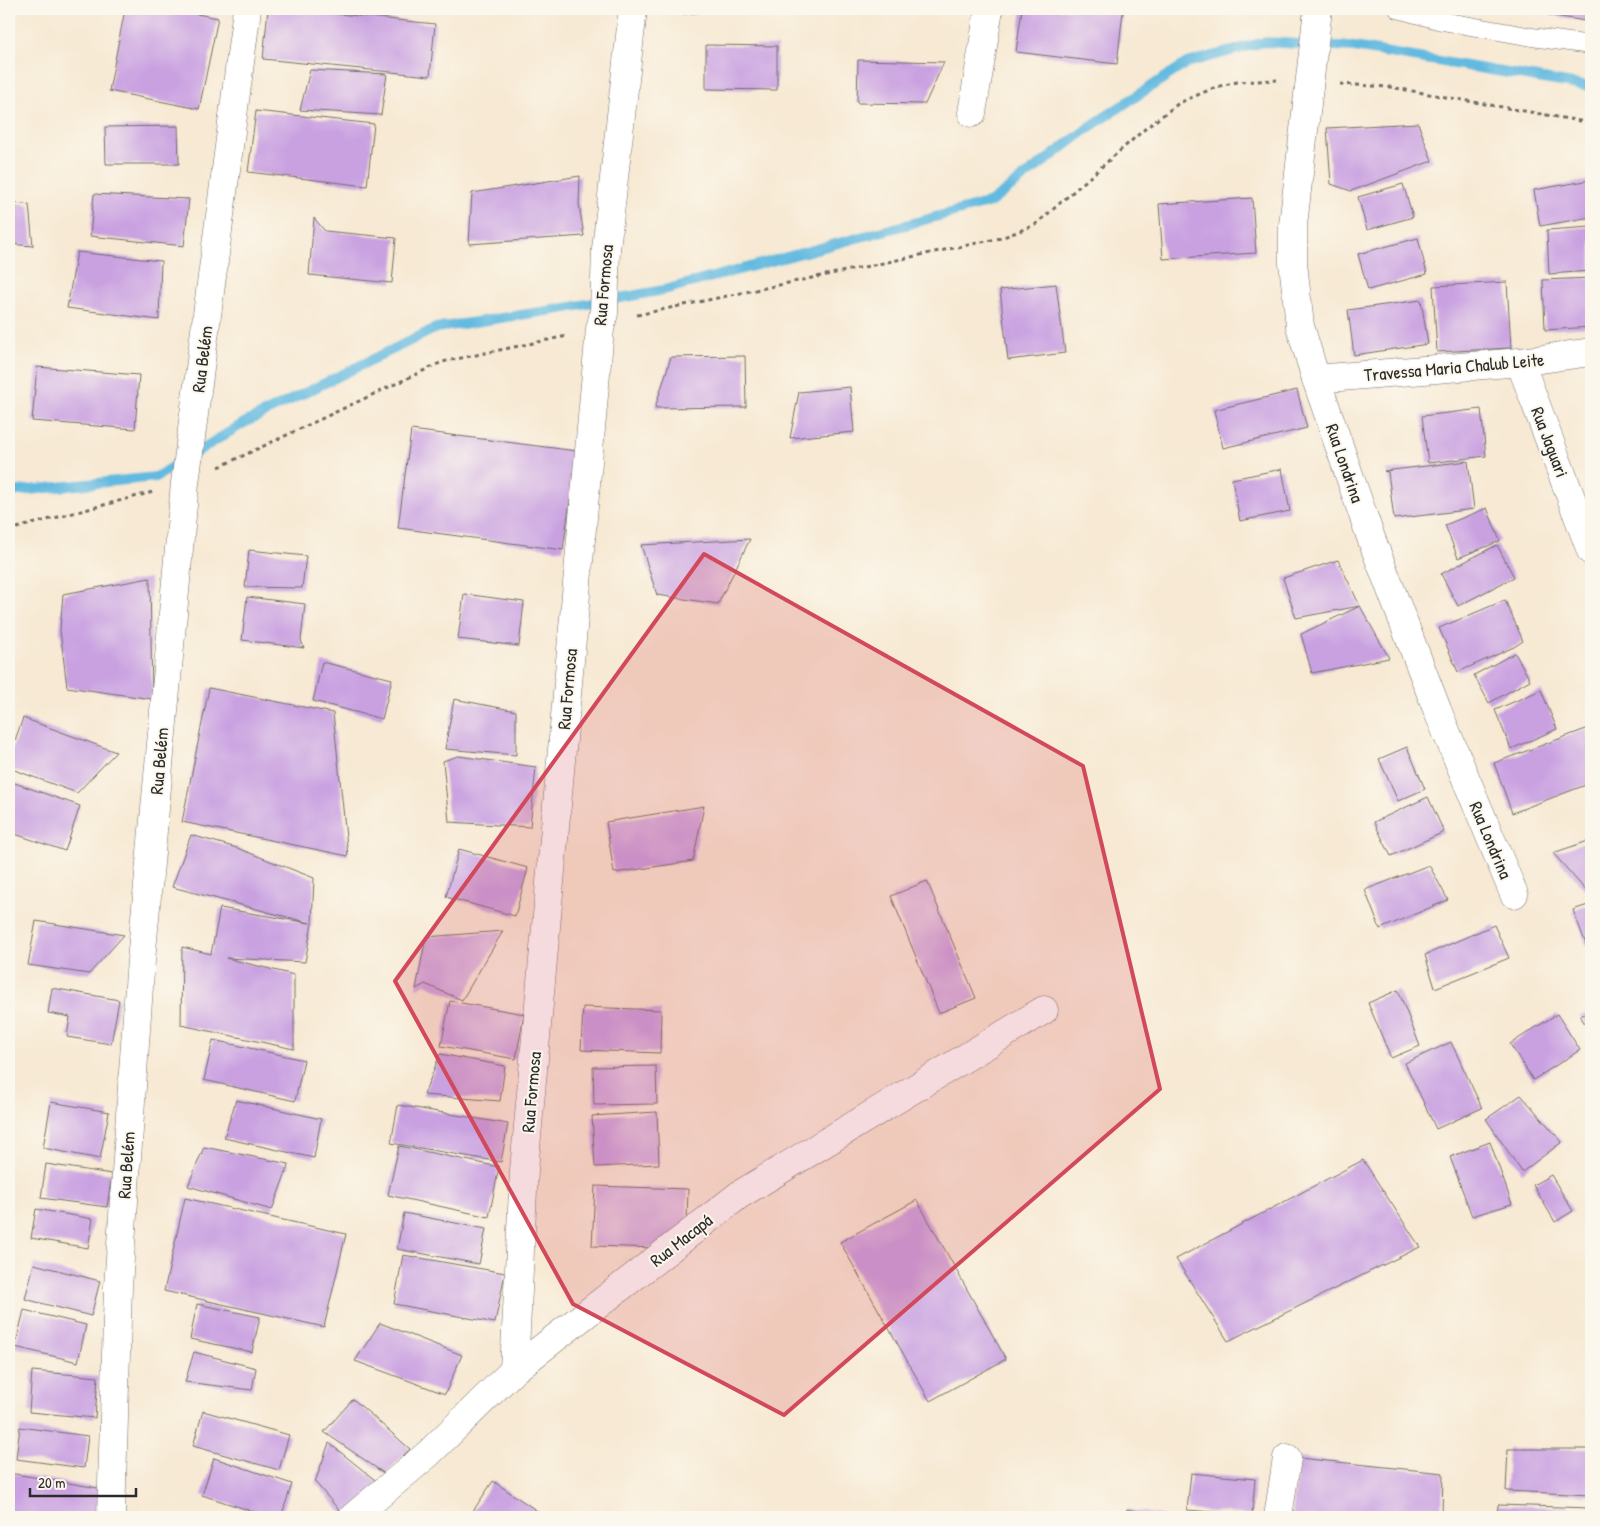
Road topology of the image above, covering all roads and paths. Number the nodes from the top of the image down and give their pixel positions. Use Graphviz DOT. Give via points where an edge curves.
graph roads {
  1 [pos="246,9"];
  2 [pos="633,9"];
  3 [pos="989,9"];
  4 [pos="1318,9"];
  5 [pos="1398,9"];
  6 [pos="1591,45"];
  7 [pos="1310,73"];
  8 [pos="972,113"];
  9 [pos="1591,123"];
  10 [pos="602,321"];
  11 [pos="1591,352"];
  12 [pos="1520,362"];
  13 [pos="1316,379"];
  14 [pos="185,484"];
  15 [pos="9,530"];
  16 [pos="1591,551"];
  17 [pos="1514,894"];
  18 [pos="1044,1010"];
  19 [pos="514,1370"];
  20 [pos="1287,1458"];
  21 [pos="111,1517"];
  22 [pos="352,1517"];
  23 [pos="1278,1517"];
  1 -- 14 [label="street, Rua Belém"];
  2 -- 10 [label="street, Rua Formosa" via="606,250"];
  3 -- 8 [label="street"];
  4 -- 7 [label="street, Rua Londrina"];
  5 -- 6 [label="lane" via="1442,22"];
  7 -- 9 [label="path"];
  7 -- 10 [label="path" via="1237,82 1179,103 1035,225 1001,238"];
  7 -- 13 [label="street, Rua Londrina" via="1293,225 1293,263 1300,326"];
  10 -- 14 [label="path" via="442,362"];
  10 -- 19 [label="street, Rua Formosa" via="524,1170"];
  11 -- 12 [label="street, Travessa Maria Chalub Leite"];
  12 -- 13 [label="street, Travessa Maria Chalub Leite"];
  12 -- 16 [label="street, Rua Jaguari"];
  13 -- 17 [label="street, Rua Londrina" via="1371,538 1438,712"];
  14 -- 15 [label="path"];
  14 -- 21 [label="street, Rua Belém" via="140,972 118,1287"];
  18 -- 19 [label="street, Rua Macapá" via="739,1195"];
  19 -- 22 [label="street, Rua Macapá" via="428,1454"];
  20 -- 23 [label="street"];
}
